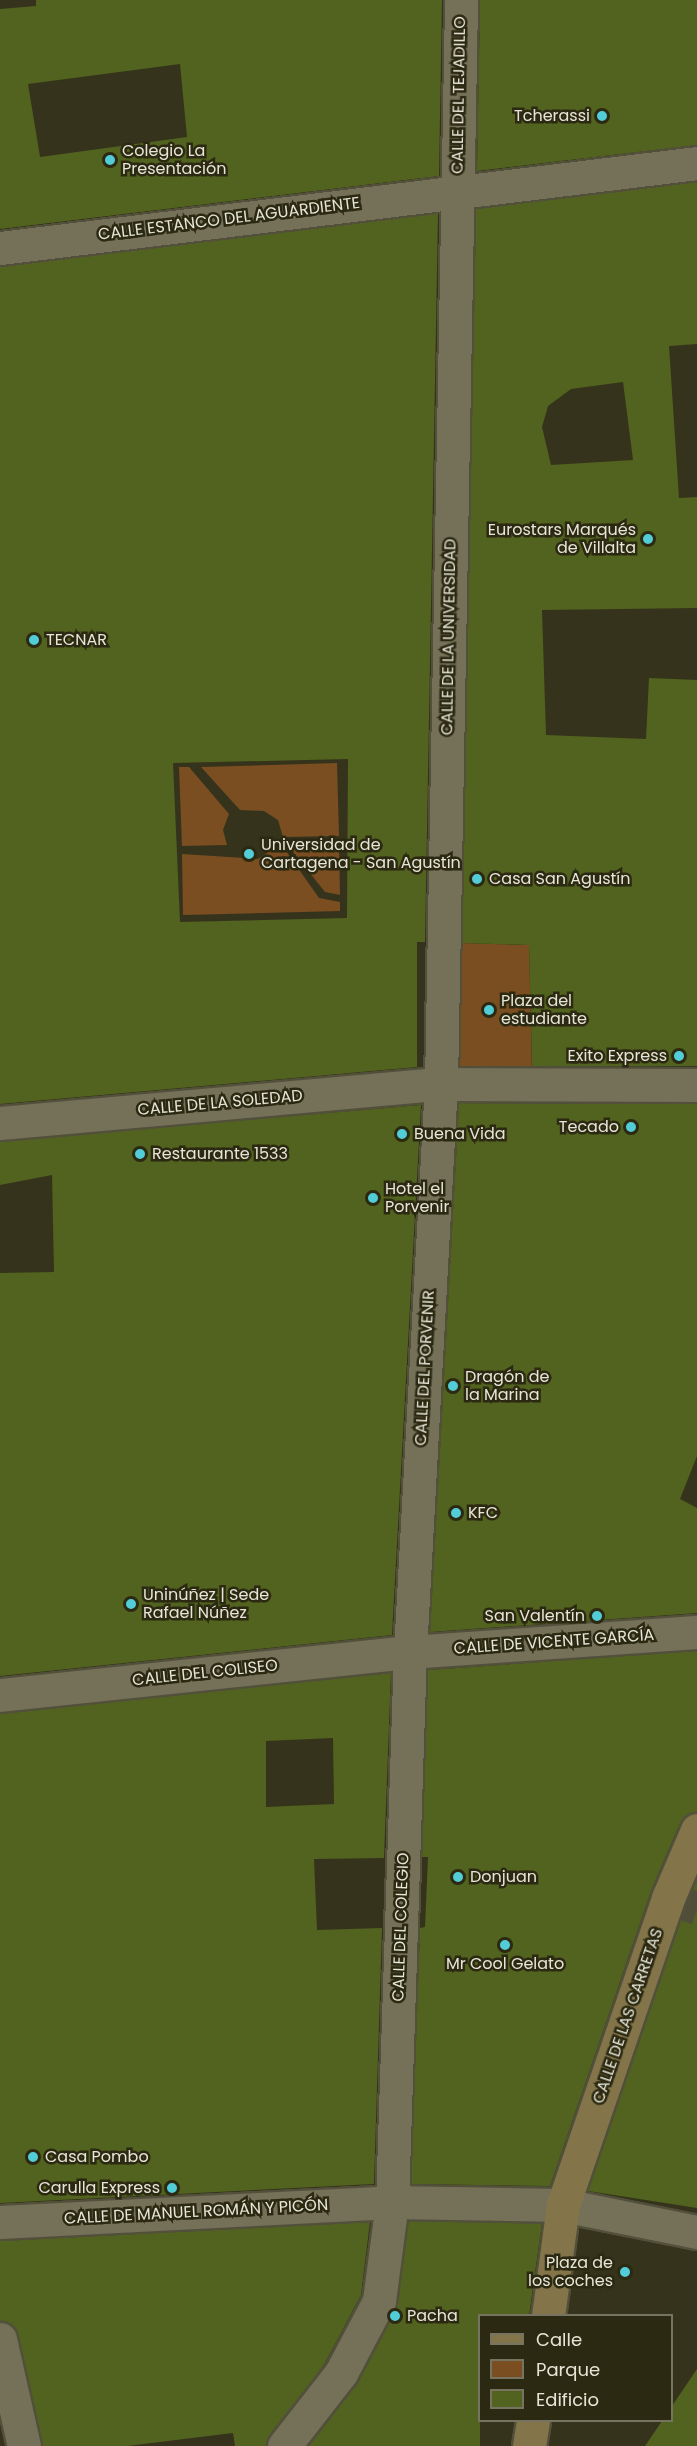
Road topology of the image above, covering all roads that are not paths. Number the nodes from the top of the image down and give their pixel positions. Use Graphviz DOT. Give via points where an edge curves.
graph roads {
  1 [pos="461,0"];
  2 [pos="697,163"];
  3 [pos="457,190"];
  4 [pos="0,248"];
  5 [pos="441,1084"];
  6 [pos="697,1085"];
  7 [pos="0,1123"];
  8 [pos="697,1632"];
  9 [pos="410,1652"];
  10 [pos="0,1695"];
  11 [pos="697,1830"];
  12 [pos="392,2202"];
  13 [pos="563,2205"];
  14 [pos="0,2222"];
  15 [pos="697,2232"];
  16 [pos="548,2314"];
  17 [pos="0,2339"];
  18 [pos="533,2422"];
  19 [pos="24,2446"];
  20 [pos="284,2446"];
  21 [pos="529,2446"];
  1 -- 3 [label="street, CALLE DEL TEJADILLO"];
  2 -- 3 [label="street, CALLE ESTANCO DEL AGUARDIENTE"];
  3 -- 4 [label="street, CALLE ESTANCO DEL AGUARDIENTE"];
  3 -- 5 [label="street, CALLE DE LA UNIVERSIDAD"];
  5 -- 6 [label="street, CALLE DE LA SOLEDAD"];
  5 -- 7 [label="street, CALLE DE LA SOLEDAD"];
  5 -- 9 [label="street, CALLE DEL PORVENIR"];
  8 -- 9 [label="street, CALLE DE VICENTE GARCÍA"];
  9 -- 10 [label="street, CALLE DEL COLISEO"];
  9 -- 12 [label="street, CALLE DEL COLEGIO"];
  11 -- 13 [label="street, CALLE DE LAS CARRETAS" via="668,1898"];
  12 -- 13 [label="street, CALLE DE MANUEL ROMÁN Y PICÓN"];
  12 -- 14 [label="street, CALLE DE MANUEL ROMÁN Y PICÓN"];
  12 -- 20 [label="street, CALLE DEL COLEGIO" via="379,2301 341,2373"];
  13 -- 15 [label="street, CALLE DE MANUEL ROMÁN Y PICÓN"];
  13 -- 16 [label="street, CALLE DE LAS CARRETAS"];
  17 -- 19 [label="street"];
  18 -- 21 [label="street"];
}
